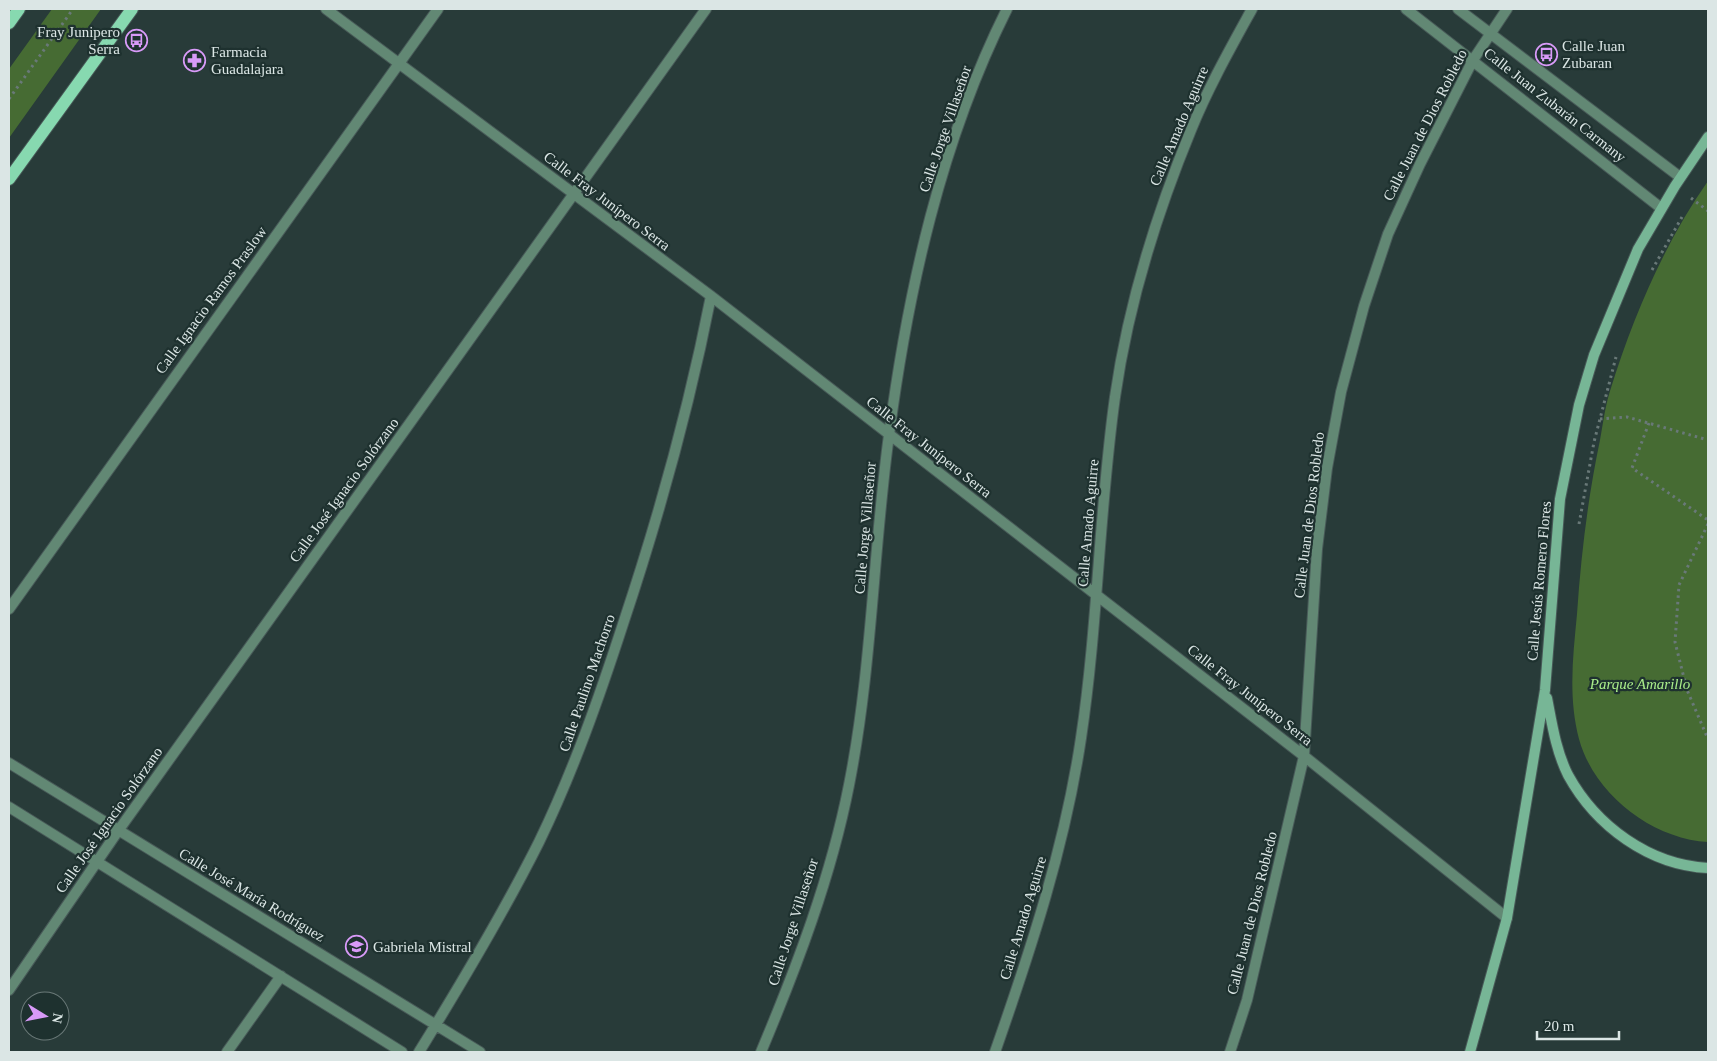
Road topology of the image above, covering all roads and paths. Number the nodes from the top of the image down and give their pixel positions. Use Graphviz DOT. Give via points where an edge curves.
graph roads {
  1 [pos="19,9"];
  2 [pos="73,9"];
  3 [pos="132,9"];
  4 [pos="326,9"];
  5 [pos="438,9"];
  6 [pos="706,9"];
  7 [pos="1007,9"];
  8 [pos="1252,9"];
  9 [pos="1406,9"];
  10 [pos="1458,9"];
  11 [pos="1507,9"];
  12 [pos="9,23"];
  13 [pos="1490,33"];
  14 [pos="1473,60"];
  15 [pos="399,64"];
  16 [pos="9,100"];
  17 [pos="1708,137"];
  18 [pos="1680,177"];
  19 [pos="9,180"];
  20 [pos="1696,192"];
  21 [pos="573,194"];
  22 [pos="1687,207"];
  23 [pos="1662,208"];
  24 [pos="1683,215"];
  25 [pos="1650,273"];
  26 [pos="711,296"];
  27 [pos="1619,350"];
  28 [pos="1600,419"];
  29 [pos="1576,420"];
  30 [pos="1650,423"];
  31 [pos="889,436"];
  32 [pos="1708,440"];
  33 [pos="1708,522"];
  34 [pos="1579,532"];
  35 [pos="1097,595"];
  36 [pos="9,609"];
  37 [pos="1545,690"];
  38 [pos="1708,739"];
  39 [pos="1304,756"];
  40 [pos="9,763"];
  41 [pos="9,807"];
  42 [pos="118,831"];
  43 [pos="97,862"];
  44 [pos="1708,868"];
  45 [pos="1507,918"];
  46 [pos="281,976"];
  47 [pos="9,990"];
  48 [pos="436,1024"];
  49 [pos="227,1052"];
  50 [pos="402,1052"];
  51 [pos="419,1052"];
  52 [pos="480,1052"];
  53 [pos="761,1052"];
  54 [pos="995,1052"];
  55 [pos="1230,1052"];
  56 [pos="1470,1052"];
  1 -- 12 [label="main road"];
  2 -- 16 [label="path"];
  3 -- 19 [label="main road"];
  4 -- 15 [label="street, Calle Fray Junípero Serra"];
  5 -- 15 [label="street, Calle Ignacio Ramos Praslow"];
  6 -- 21 [label="street, Calle José Ignacio Solórzano"];
  7 -- 31 [label="street, Calle Jorge Villaseñor" via="968,100 928,228 912,297"];
  8 -- 35 [label="street, Calle Amado Aguirre" via="1215,76 1191,129 1159,217 1134,306 1115,396"];
  9 -- 14 [label="street, Calle Juan Zubarán Carmany"];
  10 -- 13 [label="street, Calle Juan Zubarán Carmany"];
  11 -- 13 [label="street, Calle Juan de Dios Robledo"];
  13 -- 14 [label="street, Calle Juan de Dios Robledo"];
  13 -- 18 [label="street, Calle Juan Zubarán Carmany"];
  14 -- 23 [label="street, Calle Juan Zubarán Carmany"];
  14 -- 39 [label="street, Calle Juan de Dios Robledo" via="1388,234 1341,392 1317,549"];
  15 -- 21 [label="street, Calle Fray Junípero Serra"];
  15 -- 36 [label="street, Calle Ignacio Ramos Praslow"];
  17 -- 18 [label="street, Calle Jesús Romero Flores"];
  18 -- 23 [label="street, Calle Jesús Romero Flores"];
  20 -- 22 [label="path"];
  21 -- 26 [label="street, Calle Fray Junípero Serra"];
  21 -- 42 [label="street, Calle José Ignacio Solórzano"];
  23 -- 29 [label="street, Calle Jesús Romero Flores" via="1638,249 1613,305 1594,355"];
  24 -- 25 [label="path"];
  26 -- 31 [label="street, Calle Fray Junípero Serra"];
  26 -- 48 [label="street, Calle Paulino Machorro" via="671,470 614,654 576,759 516,886"];
  27 -- 28 [label="path"];
  28 -- 29 [label="path"];
  28 -- 30 [label="path" via="1627,417"];
  28 -- 34 [label="path"];
  29 -- 37 [label="street, Calle Jesús Romero Flores" via="1560,499"];
  30 -- 32 [label="path"];
  30 -- 33 [label="path" via="1632,468"];
  31 -- 35 [label="street, Calle Fray Junípero Serra"];
  31 -- 53 [label="street, Calle Jorge Villaseñor" via="863,697 849,787 806,934"];
  33 -- 38 [label="path" via="1679,585 1675,642 1687,690"];
  35 -- 39 [label="street, Calle Fray Junípero Serra"];
  35 -- 54 [label="street, Calle Amado Aguirre" via="1081,741 1059,849 1031,950"];
  37 -- 44 [label="street" via="1555,742 1584,801 1607,826 1635,846 1665,859"];
  37 -- 45 [label="street, Calle Jesús Romero Flores"];
  39 -- 45 [label="street, Calle Fray Junípero Serra"];
  39 -- 55 [label="street, Calle Juan de Dios Robledo" via="1247,1000"];
  40 -- 42 [label="street, Calle José María Rodríguez"];
  41 -- 43 [label="street"];
  42 -- 43 [label="street, Calle José Ignacio Solórzano"];
  42 -- 48 [label="street, Calle José María Rodríguez"];
  43 -- 46 [label="street"];
  43 -- 47 [label="street, Calle José Ignacio Solórzano"];
  45 -- 56 [label="street, Calle Jesús Romero Flores"];
  46 -- 49 [label="street"];
  46 -- 50 [label="street"];
  48 -- 51 [label="street, Calle Paulino Machorro"];
  48 -- 52 [label="street, Calle José María Rodríguez"];
}
